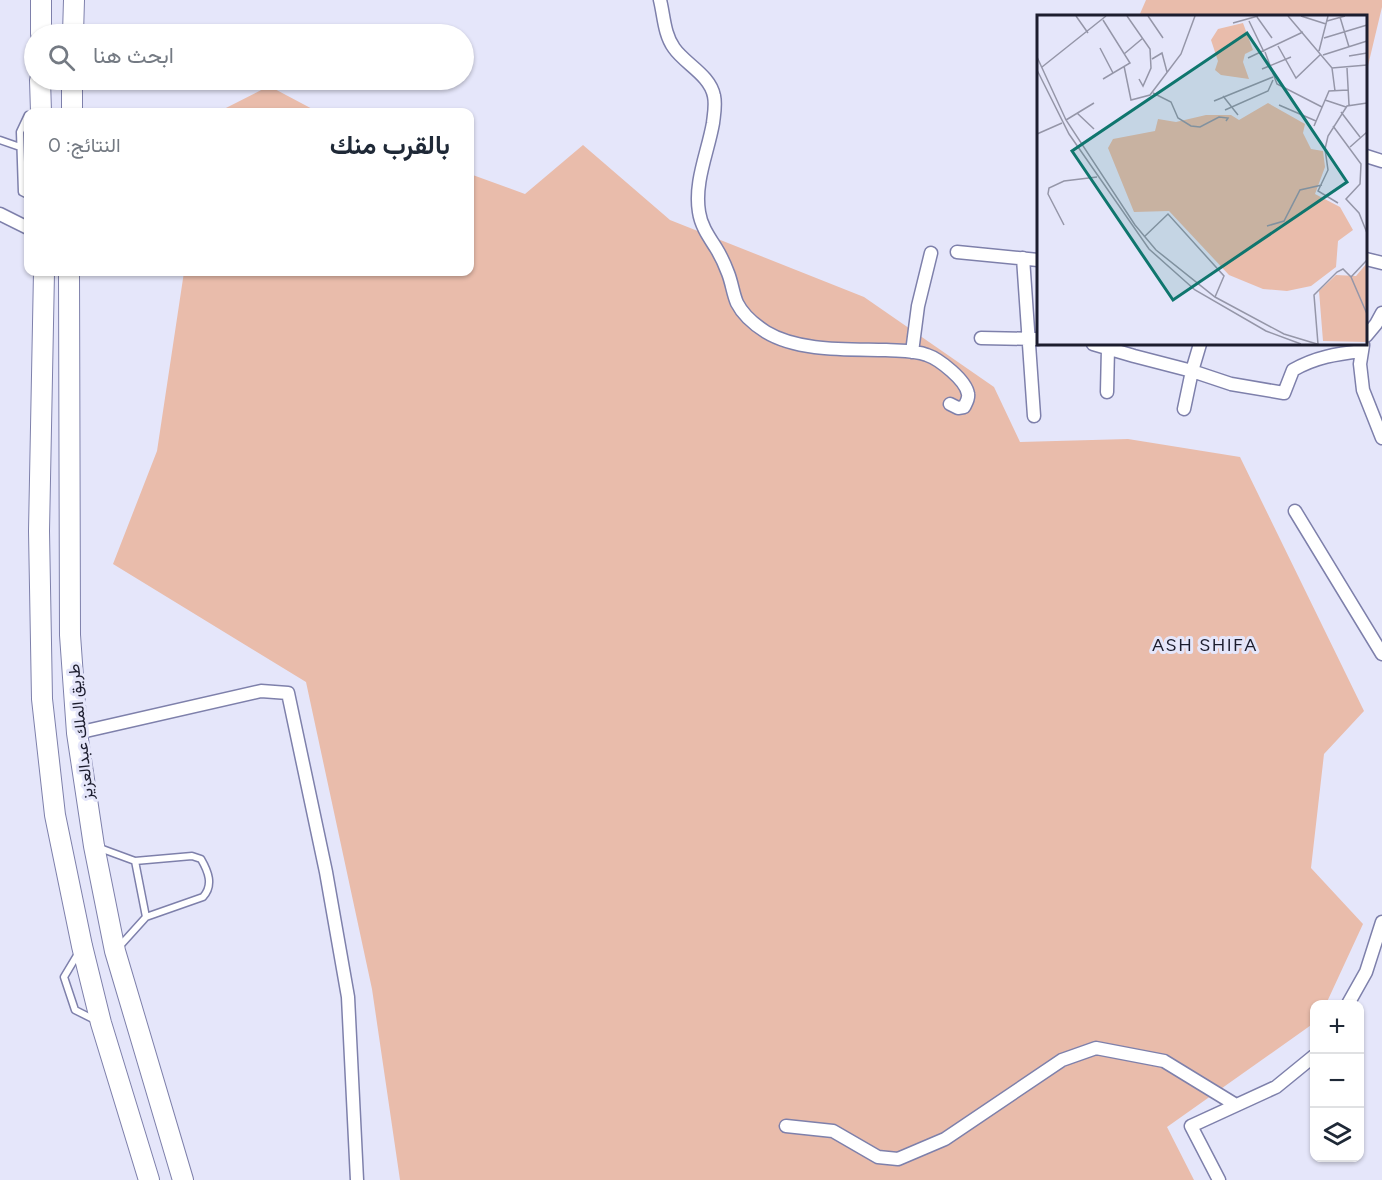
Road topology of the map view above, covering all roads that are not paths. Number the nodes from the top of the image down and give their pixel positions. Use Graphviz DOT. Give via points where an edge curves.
graph roads {
  1 [pos="41,0"];
  2 [pos="74,0"];
  3 [pos="660,0"];
  4 [pos="41,24"];
  5 [pos="73,24"];
  6 [pos="72,90"];
  7 [pos="72,108"];
  8 [pos="24,124"];
  9 [pos="0,140"];
  10 [pos="20,147"];
  11 [pos="1367,156"];
  12 [pos="1382,160"];
  13 [pos="24,193"];
  14 [pos="0,214"];
  15 [pos="24,226"];
  16 [pos="957,252"];
  17 [pos="932,253"];
  18 [pos="1023,258"];
  19 [pos="1367,259"];
  20 [pos="1037,260"];
  21 [pos="1382,263"];
  22 [pos="44,276"];
  23 [pos="69,276"];
  24 [pos="1382,313"];
  25 [pos="1367,334"];
  26 [pos="981,338"];
  27 [pos="1034,339"];
  28 [pos="1097,345"];
  29 [pos="1200,345"];
  30 [pos="1363,347"];
  31 [pos="1108,348"];
  32 [pos="912,352"];
  33 [pos="1192,371"];
  34 [pos="1107,393"];
  35 [pos="950,404"];
  36 [pos="1184,409"];
  37 [pos="1034,416"];
  38 [pos="1382,438"];
  39 [pos="1294,511"];
  40 [pos="1382,654"];
  41 [pos="77,733"];
  42 [pos="94,846"];
  43 [pos="135,861"];
  44 [pos="146,917"];
  45 [pos="1382,922"];
  46 [pos="116,951"];
  47 [pos="1351,1000"];
  48 [pos="1310,1059"];
  49 [pos="1236,1105"];
  50 [pos="786,1126"];
  51 [pos="149,1180"];
  52 [pos="183,1180"];
  53 [pos="357,1180"];
  54 [pos="1219,1180"];
  1 -- 4 [label="highway"];
  2 -- 5 [label="highway"];
  3 -- 32 [label="street" via="673,46 706,80 714,97 711,132 699,181 698,210 724,264 738,305 755,324 783,340 818,347"];
  6 -- 7 [label="highway"];
  8 -- 10 [label="lane"];
  9 -- 10 [label="lane"];
  10 -- 13 [label="lane"];
  11 -- 12 [label="street"];
  14 -- 15 [label="street"];
  16 -- 18 [label="street"];
  17 -- 32 [label="street" via="918,306"];
  18 -- 20 [label="street"];
  18 -- 27 [label="street"];
  19 -- 21 [label="street"];
  22 -- 51 [label="highway, طريق الملك عبدالعزيز" via="39,531 42,699 56,815 82,946"];
  23 -- 41 [label="highway, طريق الملك عبدالعزيز" via="70,635"];
  24 -- 25 [label="street"];
  26 -- 27 [label="street"];
  27 -- 37 [label="street"];
  28 -- 31 [label="street"];
  29 -- 33 [label="street"];
  30 -- 33 [label="street" via="1293,369 1284,393 1231,384"];
  30 -- 38 [label="street" via="1363,390"];
  31 -- 33 [label="street"];
  31 -- 34 [label="street"];
  32 -- 35 [label="street" via="940,362 965,387 969,394 964,407"];
  33 -- 36 [label="street"];
  39 -- 40 [label="street"];
  41 -- 42 [label="highway, طريق الملك عبدالعزيز"];
  41 -- 53 [label="street" via="261,691 288,693 348,997"];
  42 -- 43 [label="lane"];
  42 -- 46 [label="highway, طريق الملك عبدالعزيز"];
  43 -- 44 [label="lane"];
  43 -- 44 [label="lane" via="192,856 201,859 210,883 204,897"];
  44 -- 46 [label="lane"];
  45 -- 47 [label="street" via="1366,972"];
  46 -- 52 [label="highway, طريق الملك عبدالعزيز"];
  48 -- 49 [label="street" via="1276,1087"];
  49 -- 50 [label="street" via="1164,1061 1096,1048 1062,1060 945,1139 898,1159 878,1157 833,1131"];
  49 -- 54 [label="street" via="1191,1126"];
}
